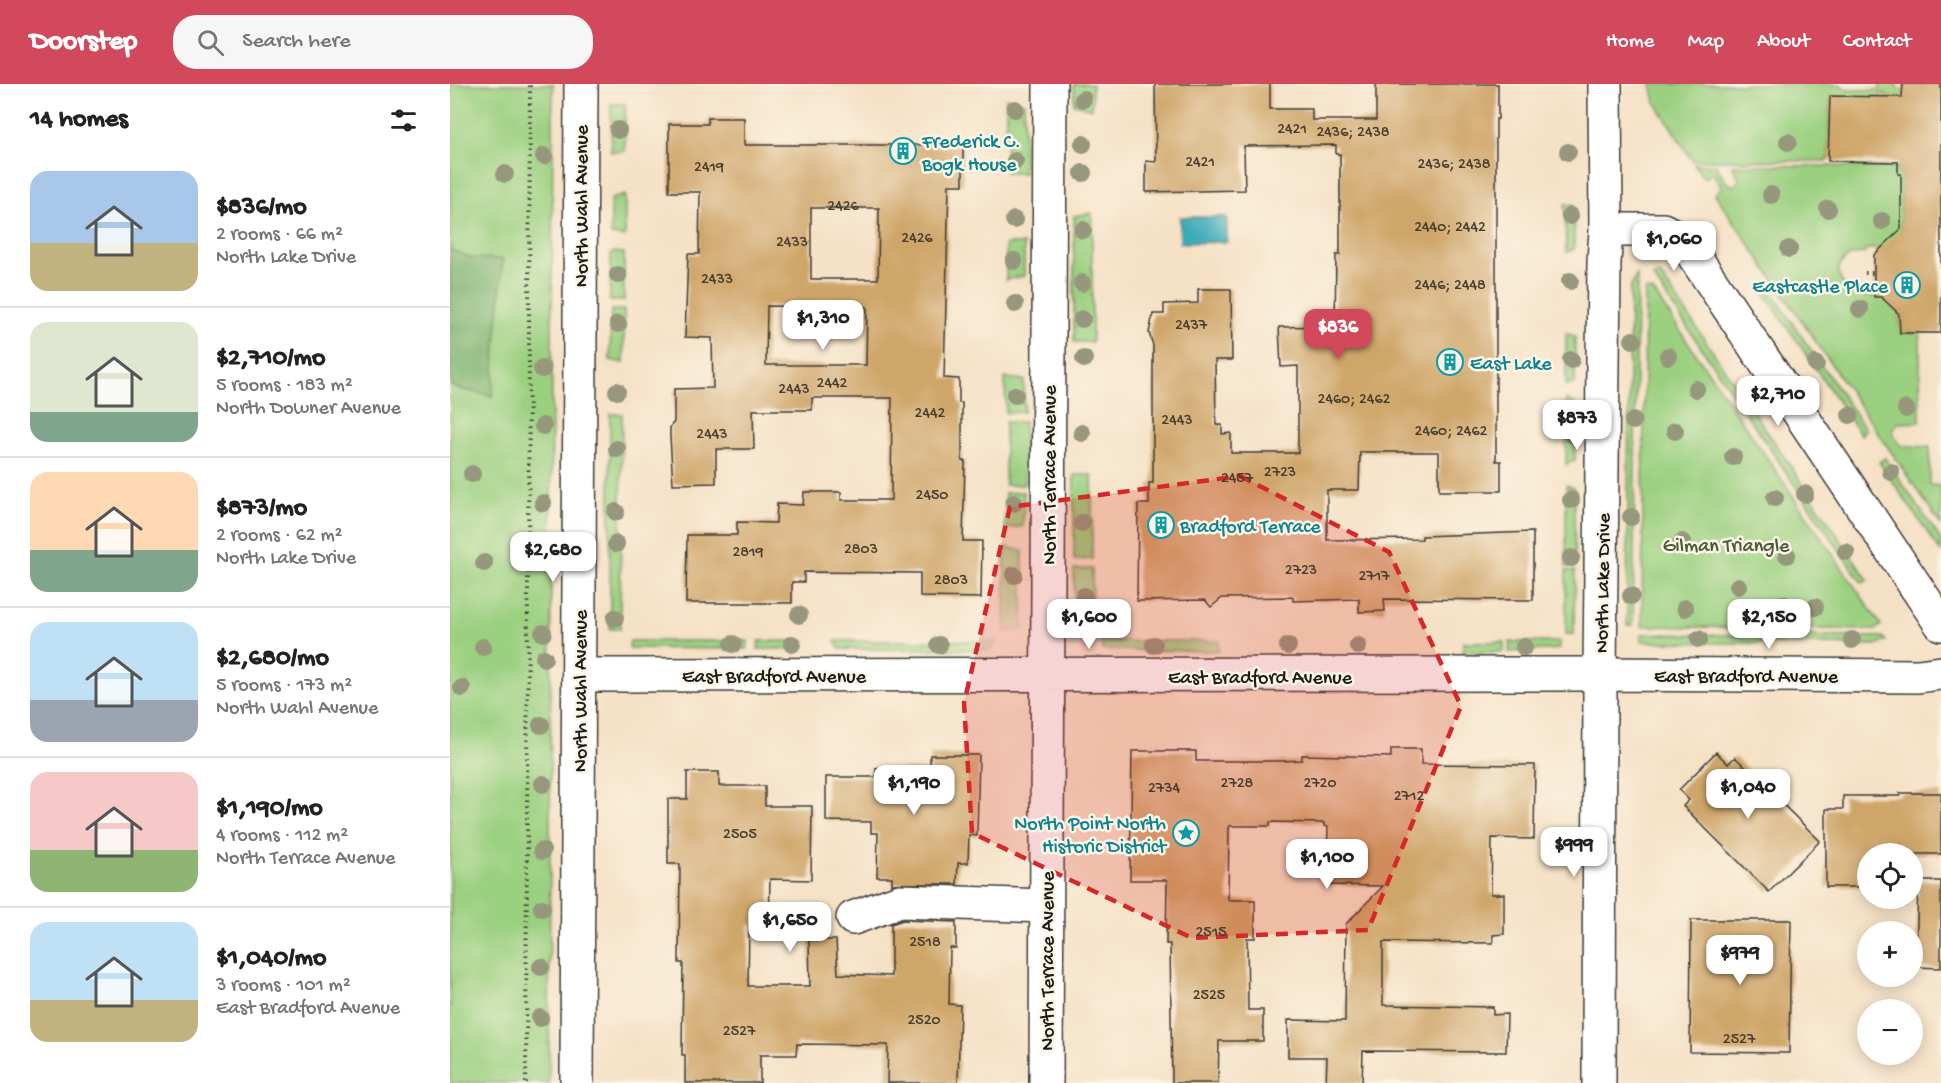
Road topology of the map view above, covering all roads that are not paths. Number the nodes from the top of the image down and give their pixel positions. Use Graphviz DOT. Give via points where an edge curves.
graph roads {
  1 [pos="581,84"];
  2 [pos="1050,84"];
  3 [pos="1605,84"];
  4 [pos="1606,230"];
  5 [pos="1941,624"];
  6 [pos="1941,673"];
  7 [pos="1600,674"];
  8 [pos="579,675"];
  9 [pos="1047,675"];
  10 [pos="1046,906"];
  11 [pos="853,918"];
  12 [pos="578,1083"];
  13 [pos="1046,1083"];
  14 [pos="1599,1083"];
  1 -- 8 [label="street, North Wahl Avenue"];
  2 -- 9 [label="street, North Terrace Avenue"];
  3 -- 4 [label="street, North Lake Drive"];
  4 -- 5 [label="street" via="1663,230 1684,242"];
  4 -- 7 [label="street, North Lake Drive"];
  6 -- 7 [label="street, East Bradford Avenue"];
  7 -- 9 [label="street, East Bradford Avenue"];
  7 -- 14 [label="street, North Lake Drive"];
  8 -- 9 [label="street, East Bradford Avenue"];
  8 -- 12 [label="street, North Wahl Avenue"];
  9 -- 10 [label="street, North Terrace Avenue"];
  10 -- 11 [label="street" via="900,901"];
  10 -- 13 [label="street, North Terrace Avenue"];
}
